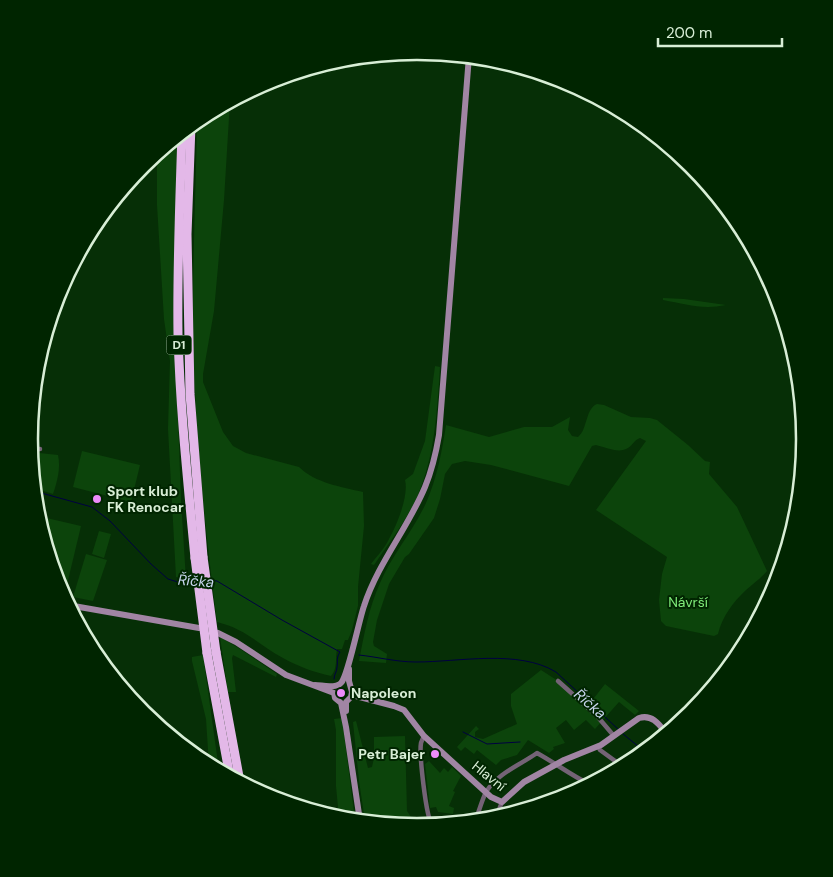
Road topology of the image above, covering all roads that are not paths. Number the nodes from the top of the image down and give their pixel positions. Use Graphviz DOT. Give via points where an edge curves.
graph roads {
  1 [pos="468,63"];
  2 [pos="191,135"];
  3 [pos="182,142"];
  4 [pos="199,558"];
  5 [pos="78,607"];
  6 [pos="199,628"];
  7 [pos="218,633"];
  8 [pos="212,653"];
  9 [pos="349,662"];
  10 [pos="558,681"];
  11 [pos="212,683"];
  12 [pos="339,684"];
  13 [pos="315,685"];
  14 [pos="349,685"];
  15 [pos="334,693"];
  16 [pos="350,698"];
  17 [pos="340,701"];
  18 [pos="346,727"];
  19 [pos="661,727"];
  20 [pos="424,736"];
  21 [pos="614,736"];
  22 [pos="598,746"];
  23 [pos="615,761"];
  24 [pos="556,764"];
  25 [pos="224,765"];
  26 [pos="228,768"];
  27 [pos="238,772"];
  28 [pos="581,780"];
  29 [pos="486,792"];
  30 [pos="502,802"];
  31 [pos="500,808"];
  32 [pos="479,812"];
  33 [pos="359,813"];
  34 [pos="428,818"];
  1 -- 9 [label="main road" via="437,446 425,488 371,585"];
  2 -- 4 [label="highway, D1" via="187,234 190,394"];
  3 -- 4 [label="highway, D1" via="178,335 185,460"];
  4 -- 8 [label="highway, D1, bridge"];
  5 -- 6 [label="main road"];
  7 -- 13 [label="main road" via="278,671"];
  8 -- 11 [label="highway, D1"];
  8 -- 27 [label="highway, D1"];
  9 -- 12 [label="main road"];
  9 -- 14 [label="main road"];
  10 -- 21 [label="street"];
  11 -- 25 [label="highway"];
  11 -- 26 [label="highway, D1"];
  12 -- 13 [label="main road"];
  12 -- 14 [label="main road"];
  12 -- 15 [label="main road"];
  13 -- 15 [label="main road"];
  14 -- 16 [label="main road"];
  15 -- 17 [label="main road"];
  16 -- 17 [label="main road"];
  16 -- 18 [label="main road" via="346,705"];
  16 -- 20 [label="main road, Hlavní" via="404,710"];
  17 -- 18 [label="main road"];
  18 -- 33 [label="main road"];
  19 -- 21 [label="main road, Hlavní" via="655,720 644,717"];
  20 -- 29 [label="main road, Hlavní"];
  20 -- 34 [label="street" via="421,744"];
  21 -- 22 [label="main road, Hlavní"];
  22 -- 23 [label="street"];
  22 -- 24 [label="main road, Hlavní"];
  24 -- 28 [label="street"];
  24 -- 29 [label="street" via="537,754 507,770"];
  24 -- 30 [label="main road, Hlavní" via="524,782"];
  29 -- 30 [label="main road, Hlavní"];
  29 -- 32 [label="street"];
  30 -- 31 [label="street"];
}
